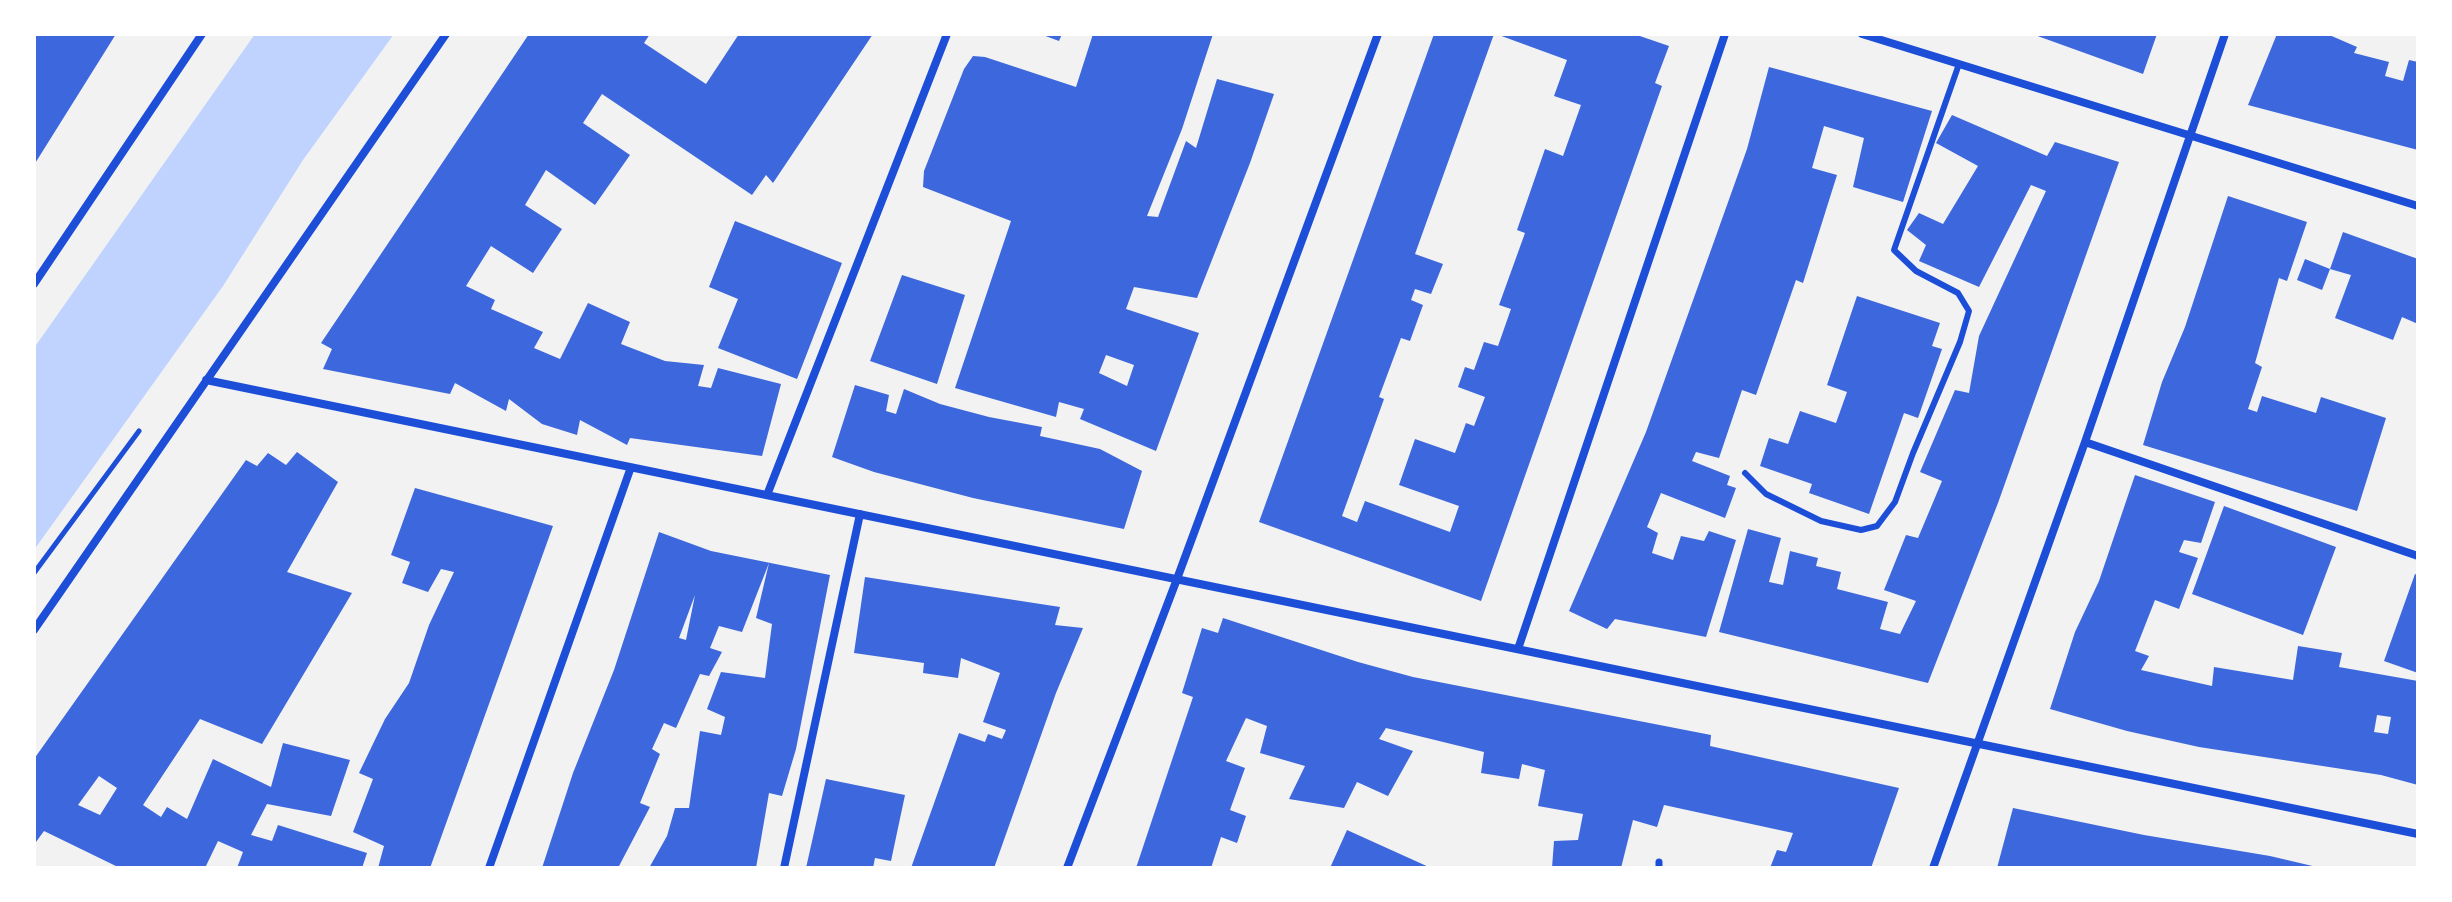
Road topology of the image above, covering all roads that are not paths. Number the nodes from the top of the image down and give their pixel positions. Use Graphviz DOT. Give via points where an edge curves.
graph roads {
  1 [pos="202,34"];
  2 [pos="446,34"];
  3 [pos="947,34"];
  4 [pos="1378,34"];
  5 [pos="1725,34"];
  6 [pos="1862,34"];
  7 [pos="2225,34"];
  8 [pos="1959,64"];
  9 [pos="2192,136"];
  10 [pos="2418,206"];
  11 [pos="34,284"];
  12 [pos="206,380"];
  13 [pos="2085,442"];
  14 [pos="631,467"];
  15 [pos="1745,473"];
  16 [pos="767,495"];
  17 [pos="860,514"];
  18 [pos="2418,556"];
  19 [pos="1177,579"];
  20 [pos="34,630"];
  21 [pos="1518,649"];
  22 [pos="1978,743"];
  23 [pos="2418,834"];
  24 [pos="489,868"];
  25 [pos="784,868"];
  26 [pos="1067,868"];
  27 [pos="1933,868"];
  1 -- 11 [label="street"];
  2 -- 12 [label="street"];
  3 -- 16 [label="street"];
  4 -- 19 [label="street"];
  5 -- 21 [label="street"];
  6 -- 8 [label="street"];
  7 -- 9 [label="street"];
  8 -- 9 [label="street"];
  8 -- 15 [label="lane" via="1894,250 1916,271 1958,293 1969,311 1895,502 1877,526 1861,530 1821,521 1766,494"];
  9 -- 10 [label="street"];
  9 -- 13 [label="street"];
  12 -- 14 [label="street"];
  12 -- 20 [label="street"];
  13 -- 18 [label="street"];
  13 -- 22 [label="street"];
  14 -- 16 [label="street"];
  14 -- 24 [label="street"];
  16 -- 17 [label="street"];
  17 -- 19 [label="street"];
  17 -- 25 [label="street"];
  19 -- 21 [label="street"];
  19 -- 26 [label="street"];
  21 -- 22 [label="street"];
  22 -- 23 [label="street"];
  22 -- 27 [label="street"];
}
